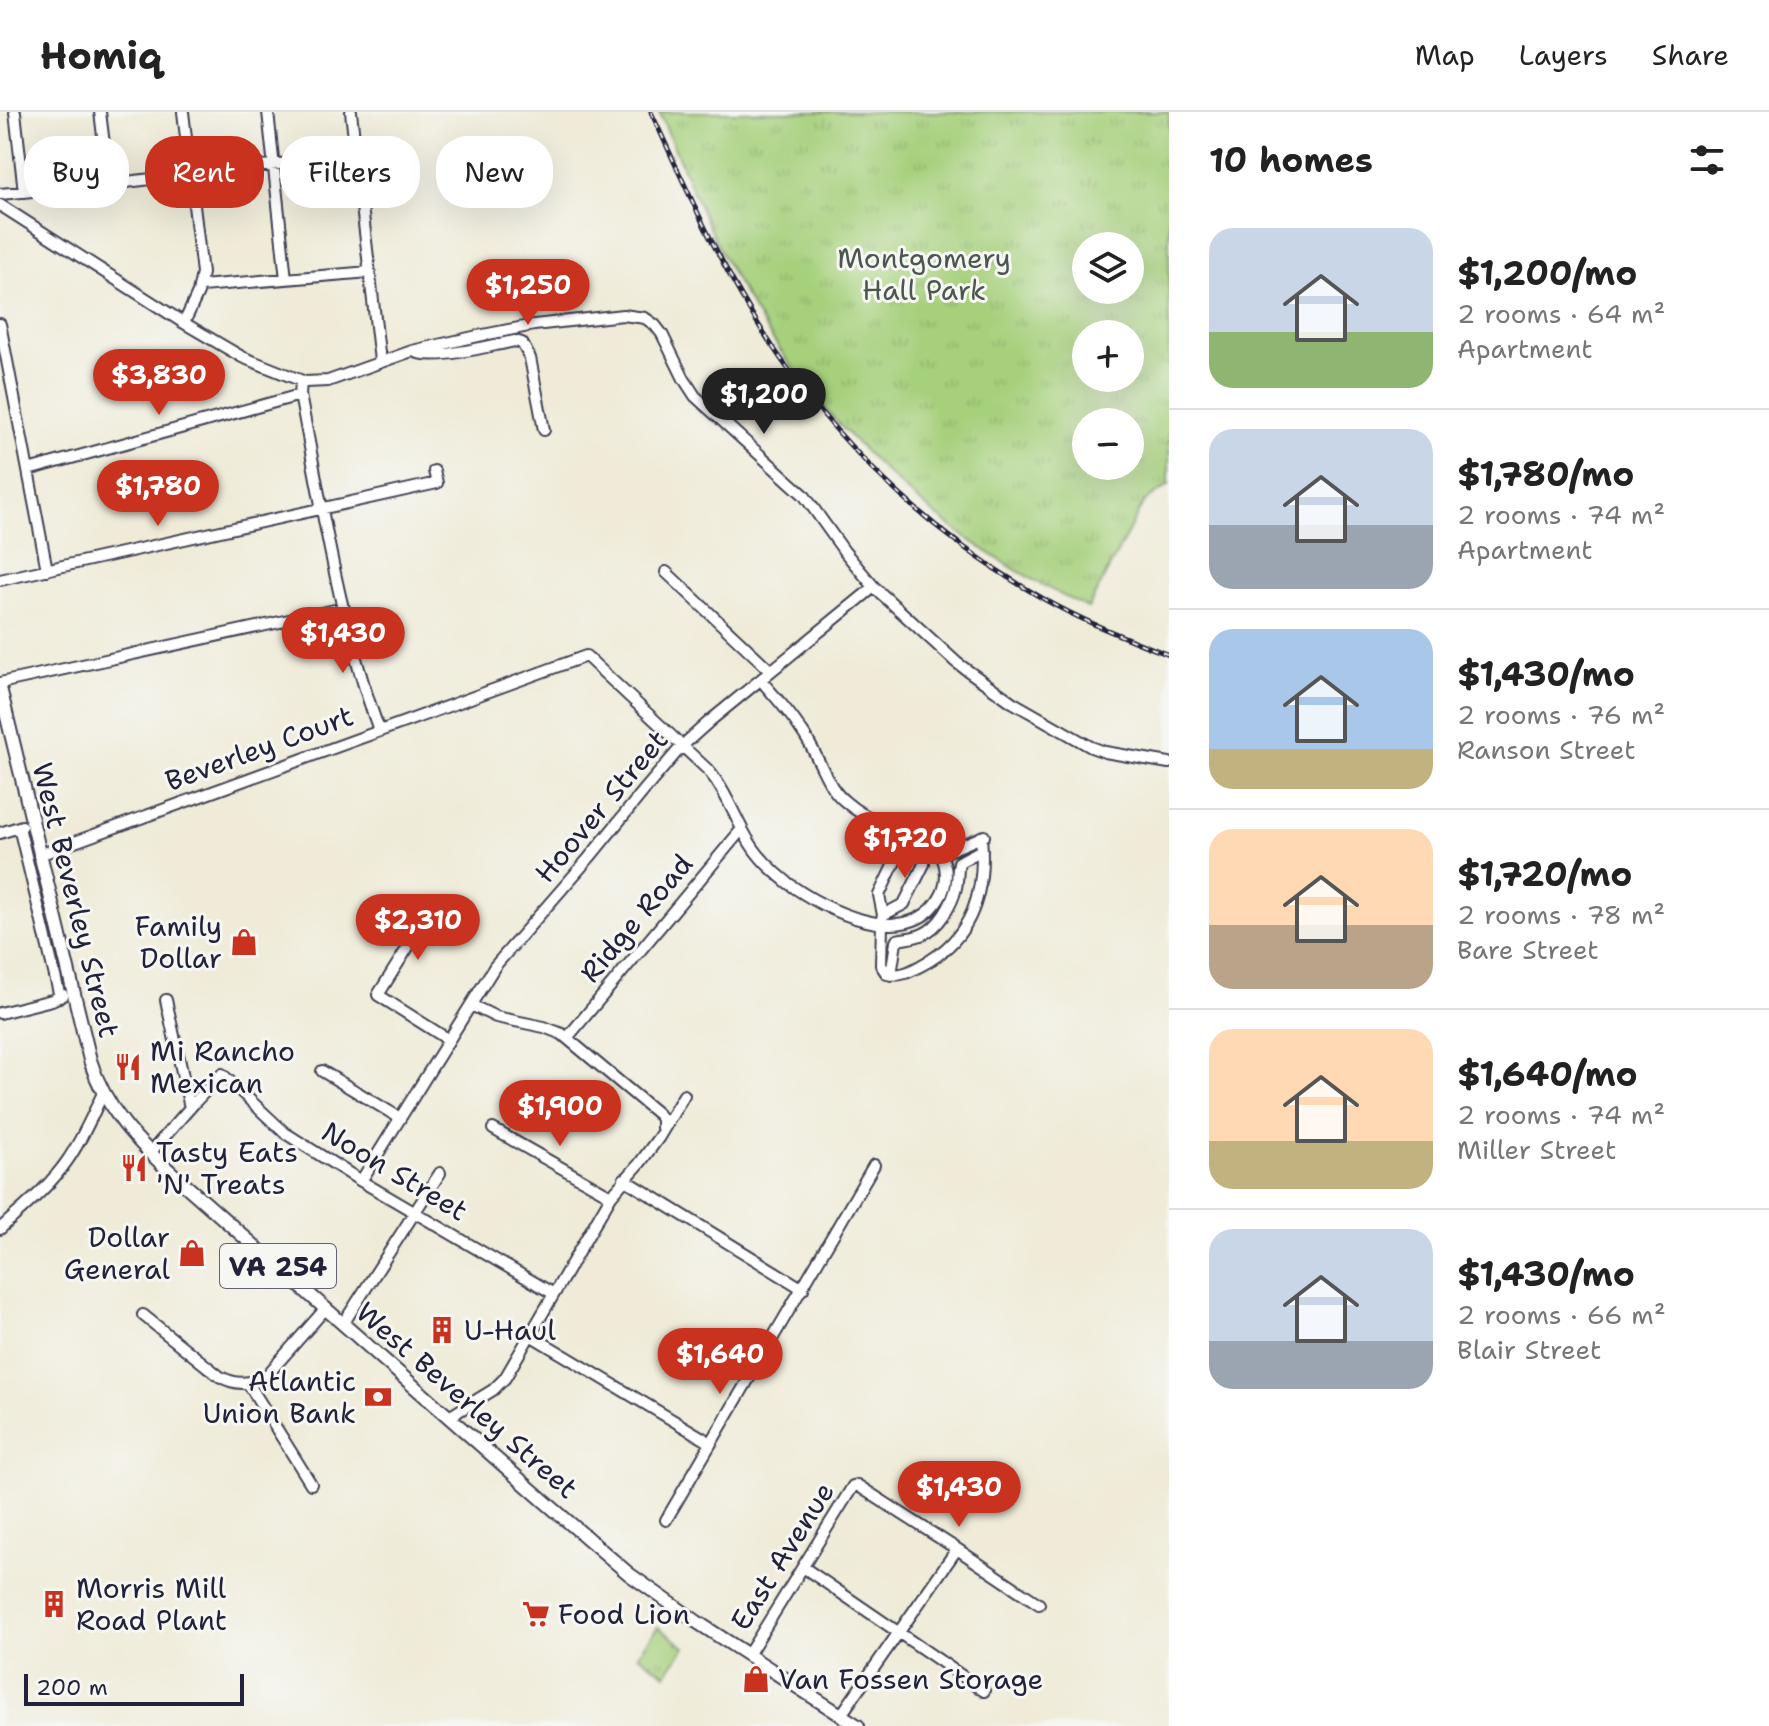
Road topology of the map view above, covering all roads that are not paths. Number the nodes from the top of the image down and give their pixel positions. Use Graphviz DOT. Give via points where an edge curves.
graph roads {
  1 [pos="15,112"];
  2 [pos="100,112"];
  3 [pos="183,112"];
  4 [pos="268,112"];
  5 [pos="351,112"];
  6 [pos="103,136"];
  7 [pos="186,136"];
  8 [pos="354,136"];
  9 [pos="280,164"];
  10 [pos="275,165"];
  11 [pos="264,166"];
  12 [pos="24,192"];
  13 [pos="0,194"];
  14 [pos="0,205"];
  15 [pos="194,208"];
  16 [pos="362,208"];
  17 [pos="370,272"];
  18 [pos="286,279"];
  19 [pos="201,286"];
  20 [pos="184,323"];
  21 [pos="0,324"];
  22 [pos="412,351"];
  23 [pos="380,361"];
  24 [pos="301,381"];
  25 [pos="300,395"];
  26 [pos="544,430"];
  27 [pos="28,470"];
  28 [pos="434,471"];
  29 [pos="323,509"];
  30 [pos="47,570"];
  31 [pos="666,572"];
  32 [pos="0,580"];
  33 [pos="874,587"];
  34 [pos="344,608"];
  35 [pos="771,671"];
  36 [pos="761,680"];
  37 [pos="0,686"];
  38 [pos="379,730"];
  39 [pos="682,746"];
  40 [pos="1169,763"];
  41 [pos="25,825"];
  42 [pos="742,829"];
  43 [pos="0,833"];
  44 [pos="927,844"];
  45 [pos="982,850"];
  46 [pos="941,854"];
  47 [pos="39,855"];
  48 [pos="430,912"];
  49 [pos="882,921"];
  50 [pos="891,975"];
  51 [pos="66,994"];
  52 [pos="166,1000"];
  53 [pos="471,1005"];
  54 [pos="0,1013"];
  55 [pos="567,1038"];
  56 [pos="449,1040"];
  57 [pos="322,1071"];
  58 [pos="103,1093"];
  59 [pos="684,1095"];
  60 [pos="190,1108"];
  61 [pos="400,1118"];
  62 [pos="662,1128"];
  63 [pos="493,1129"];
  64 [pos="150,1153"];
  65 [pos="874,1165"];
  66 [pos="440,1173"];
  67 [pos="624,1179"];
  68 [pos="361,1181"];
  69 [pos="611,1196"];
  70 [pos="415,1213"];
  71 [pos="0,1229"];
  72 [pos="803,1289"];
  73 [pos="554,1294"];
  74 [pos="326,1308"];
  75 [pos="143,1315"];
  76 [pos="343,1324"];
  77 [pos="530,1335"];
  78 [pos="248,1383"];
  79 [pos="449,1417"];
  80 [pos="711,1443"];
  81 [pos="311,1484"];
  82 [pos="666,1520"];
  83 [pos="957,1549"];
  84 [pos="803,1567"];
  85 [pos="1039,1604"];
  86 [pos="899,1631"];
  87 [pos="748,1655"];
  88 [pos="984,1691"];
  89 [pos="841,1715"];
  90 [pos="858,1726"];
  1 -- 12 [label="street"];
  2 -- 6 [label="street"];
  3 -- 7 [label="street"];
  4 -- 10 [label="street"];
  5 -- 8 [label="street"];
  9 -- 10 [label="street"];
  10 -- 11 [label="street"];
  10 -- 18 [label="street"];
  12 -- 13 [label="street"];
  14 -- 20 [label="street"];
  15 -- 19 [label="street"];
  16 -- 17 [label="street"];
  17 -- 18 [label="street"];
  17 -- 23 [label="street"];
  18 -- 19 [label="street"];
  19 -- 20 [label="street"];
  20 -- 24 [label="street" via="242,357"];
  21 -- 27 [label="street"];
  22 -- 23 [label="street"];
  22 -- 26 [label="street" via="430,356 522,343 530,358"];
  22 -- 33 [label="street" via="534,325 616,315 650,321 695,396 804,495"];
  23 -- 24 [label="street" via="328,381"];
  24 -- 25 [label="street"];
  25 -- 27 [label="street"];
  25 -- 29 [label="street"];
  27 -- 30 [label="street"];
  28 -- 29 [label="street" via="437,483"];
  29 -- 30 [label="street"];
  29 -- 34 [label="street"];
  30 -- 32 [label="street"];
  31 -- 35 [label="street"];
  33 -- 35 [label="street, Hoover Street"];
  33 -- 40 [label="street" via="957,663 1023,709 1091,747"];
  34 -- 37 [label="street"];
  34 -- 38 [label="street"];
  35 -- 36 [label="street, Hoover Street"];
  36 -- 39 [label="street, Hoover Street"];
  36 -- 44 [label="street" via="798,724 838,796 872,818 914,829"];
  37 -- 41 [label="main road, West Beverley Street / VA 254"];
  38 -- 39 [label="street, Beverley Court" via="586,656"];
  38 -- 47 [label="street, Beverley Court"];
  39 -- 42 [label="street" via="723,790"];
  39 -- 53 [label="street, Hoover Street" via="501,960"];
  41 -- 43 [label="street"];
  41 -- 47 [label="main road, West Beverley Street / VA 254"];
  41 -- 51 [label="street, West Beverley Street"];
  42 -- 49 [label="street" via="788,883 841,912"];
  42 -- 55 [label="street, Ridge Road"];
  44 -- 46 [label="street"];
  44 -- 49 [label="street" via="925,861 904,904"];
  44 -- 49 [label="street" via="899,853 879,895"];
  45 -- 46 [label="street" via="983,836"];
  45 -- 50 [label="street" via="980,888 960,934 924,964"];
  45 -- 50 [label="street" via="959,862 953,897 939,921 926,933 897,940"];
  46 -- 49 [label="street" via="946,877 937,903 911,922"];
  47 -- 51 [label="main road, West Beverley Street / VA 254"];
  48 -- 56 [label="street" via="378,995"];
  49 -- 50 [label="street" via="881,965"];
  51 -- 54 [label="street"];
  51 -- 58 [label="main road, West Beverley Street / VA 254"];
  52 -- 60 [label="street"];
  53 -- 55 [label="street"];
  53 -- 56 [label="street, Hoover Street"];
  55 -- 62 [label="street" via="658,1114"];
  56 -- 61 [label="street, Hoover Street"];
  57 -- 61 [label="street"];
  58 -- 64 [label="main road, West Beverley Street / VA 254"];
  58 -- 71 [label="street" via="66,1163"];
  59 -- 62 [label="street"];
  60 -- 64 [label="street"];
  60 -- 68 [label="street, Noon Street" via="222,1074 285,1133"];
  61 -- 68 [label="street, Hoover Street"];
  62 -- 67 [label="street"];
  63 -- 69 [label="street"];
  64 -- 74 [label="main road, West Beverley Street / VA 254"];
  65 -- 72 [label="street"];
  66 -- 70 [label="street"];
  67 -- 69 [label="street"];
  67 -- 72 [label="street"];
  68 -- 70 [label="street, Noon Street"];
  69 -- 73 [label="street"];
  70 -- 73 [label="street, Noon Street"];
  70 -- 76 [label="street"];
  72 -- 80 [label="street"];
  73 -- 77 [label="street"];
  74 -- 76 [label="main road, West Beverley Street / VA 254"];
  74 -- 78 [label="street" via="268,1374"];
  75 -- 78 [label="street" via="223,1379"];
  76 -- 79 [label="main road, West Beverley Street / VA 254"];
  77 -- 79 [label="street" via="501,1384"];
  77 -- 80 [label="street"];
  78 -- 81 [label="street"];
  79 -- 87 [label="main road, West Beverley Street / VA 254" via="629,1574"];
  80 -- 82 [label="street"];
  83 -- 84 [label="street, East Avenue" via="858,1485"];
  83 -- 85 [label="street"];
  83 -- 86 [label="street"];
  84 -- 86 [label="street"];
  84 -- 87 [label="street, East Avenue"];
  86 -- 88 [label="street"];
  86 -- 89 [label="street"];
  87 -- 89 [label="main road, West Beverley Street / VA 254"];
  89 -- 90 [label="main road, West Beverley Street / VA 254"];
}
